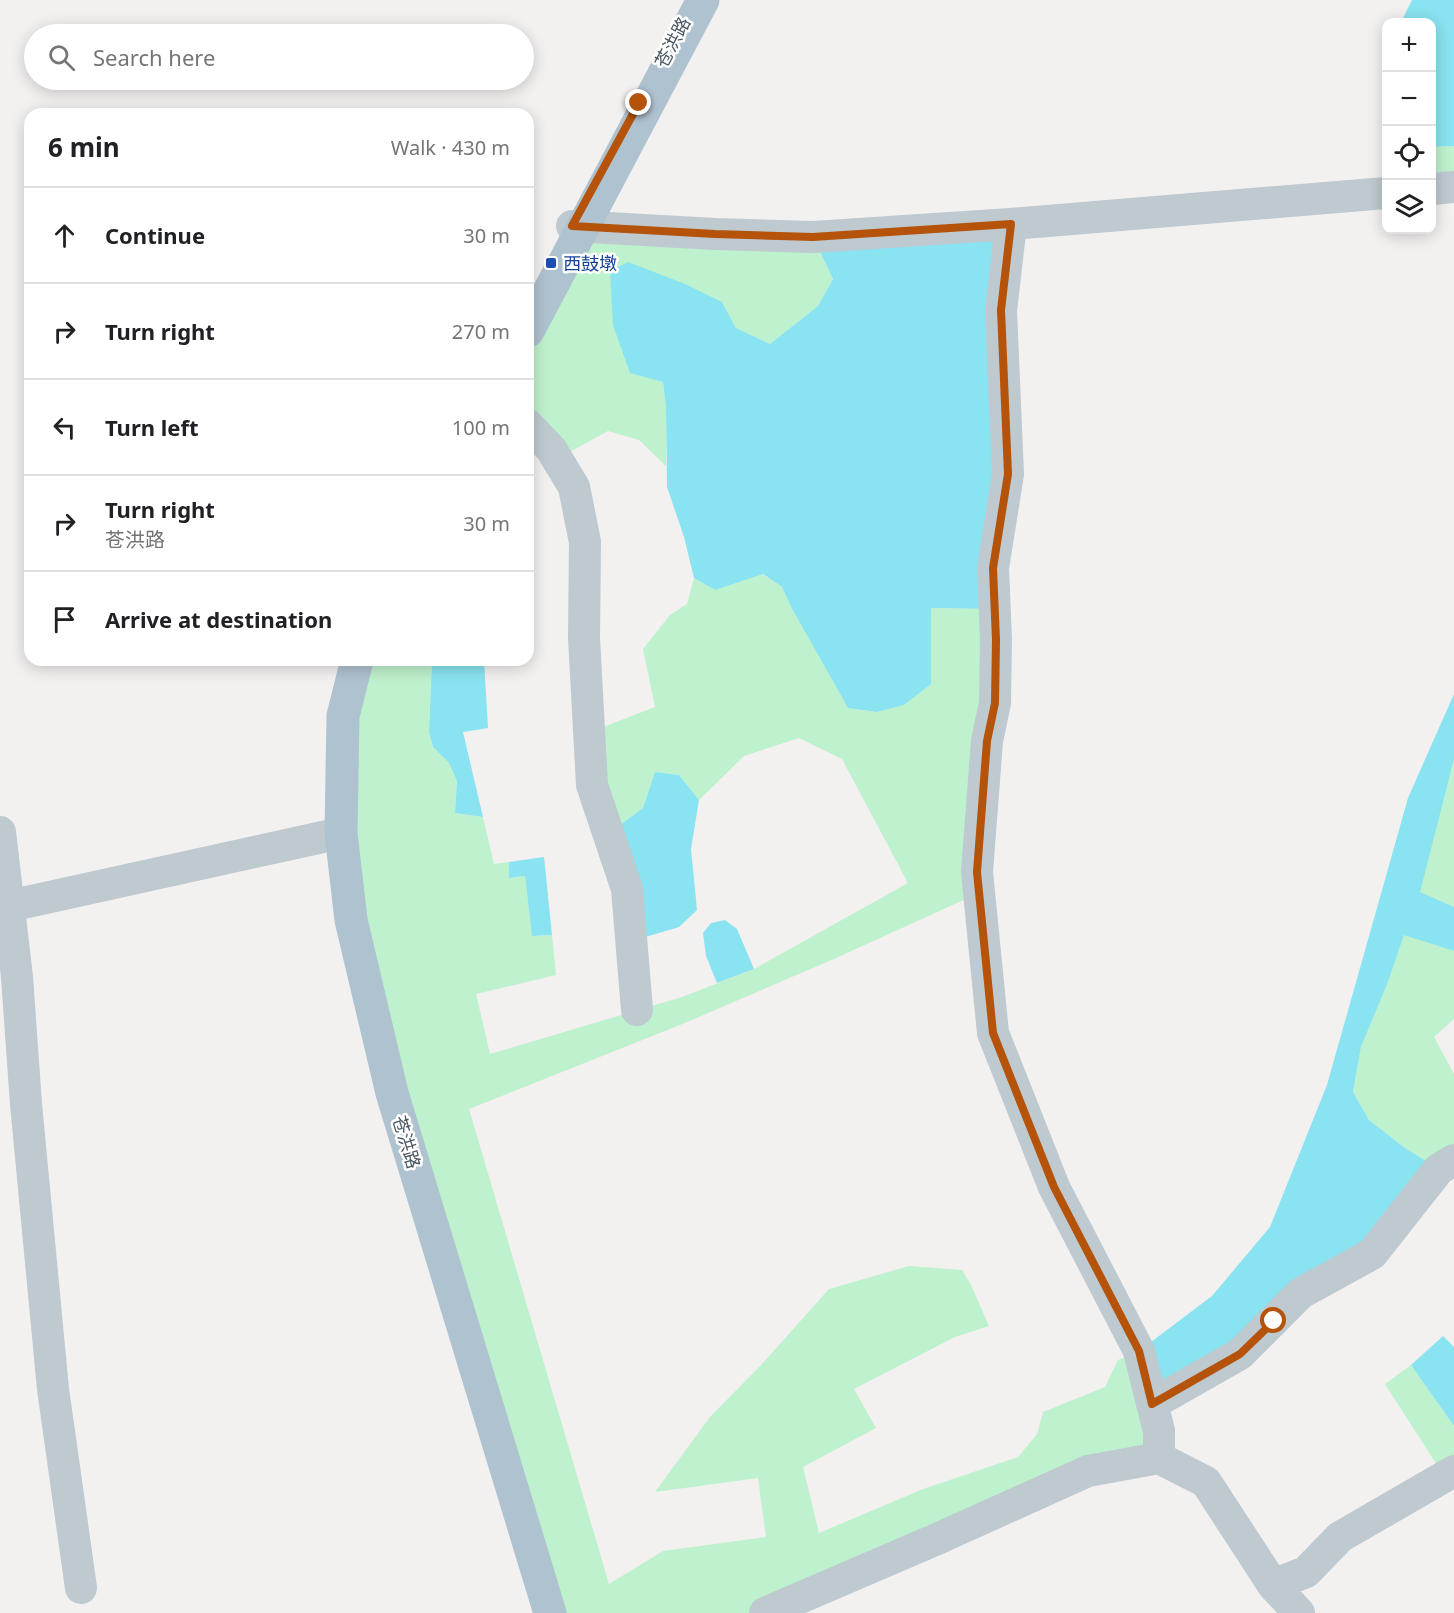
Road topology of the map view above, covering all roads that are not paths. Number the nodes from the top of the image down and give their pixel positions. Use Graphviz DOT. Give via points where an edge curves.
graph roads {
  1 [pos="694,0"];
  2 [pos="703,0"];
  3 [pos="1454,187"];
  4 [pos="1436,189"];
  5 [pos="1382,193"];
  6 [pos="1011,224"];
  7 [pos="578,226"];
  8 [pos="534,296"];
  9 [pos="534,318"];
  10 [pos="534,431"];
  11 [pos="356,666"];
  12 [pos="365,666"];
  13 [pos="0,832"];
  14 [pos="341,833"];
  15 [pos="5,906"];
  16 [pos="637,1010"];
  17 [pos="1454,1160"];
  18 [pos="1152,1404"];
  19 [pos="1159,1458"];
  20 [pos="1454,1471"];
  21 [pos="1272,1585"];
  22 [pos="81,1588"];
  23 [pos="550,1613"];
  24 [pos="559,1613"];
  25 [pos="765,1613"];
  26 [pos="1299,1613"];
  1 -- 7 [label="main road, 苍洪路"];
  2 -- 7 [label="main road"];
  3 -- 4 [label="street"];
  5 -- 6 [label="street"];
  6 -- 7 [label="street" via="813,237"];
  6 -- 18 [label="street" via="1001,310 1008,474 993,568 995,703 987,741 977,872 993,1033 1054,1187 1139,1351"];
  7 -- 8 [label="main road, 苍洪路"];
  7 -- 9 [label="main road"];
  10 -- 16 [label="street" via="551,448 574,488 585,542 584,638 592,785 627,889"];
  11 -- 14 [label="main road, 苍洪路" via="343,716"];
  12 -- 24 [label="main road" via="354,715 351,822 359,919 398,1078"];
  13 -- 15 [label="street"];
  14 -- 15 [label="street"];
  14 -- 23 [label="main road, 苍洪路" via="351,920 392,1092"];
  15 -- 22 [label="street" via="53,1389"];
  17 -- 18 [label="street" via="1439,1169 1372,1254 1301,1293 1240,1354"];
  18 -- 19 [label="street" via="1159,1431"];
  19 -- 21 [label="street" via="1206,1482"];
  19 -- 25 [label="street" via="1089,1471"];
  20 -- 21 [label="street" via="1340,1538 1306,1572"];
  21 -- 26 [label="street"];
}
